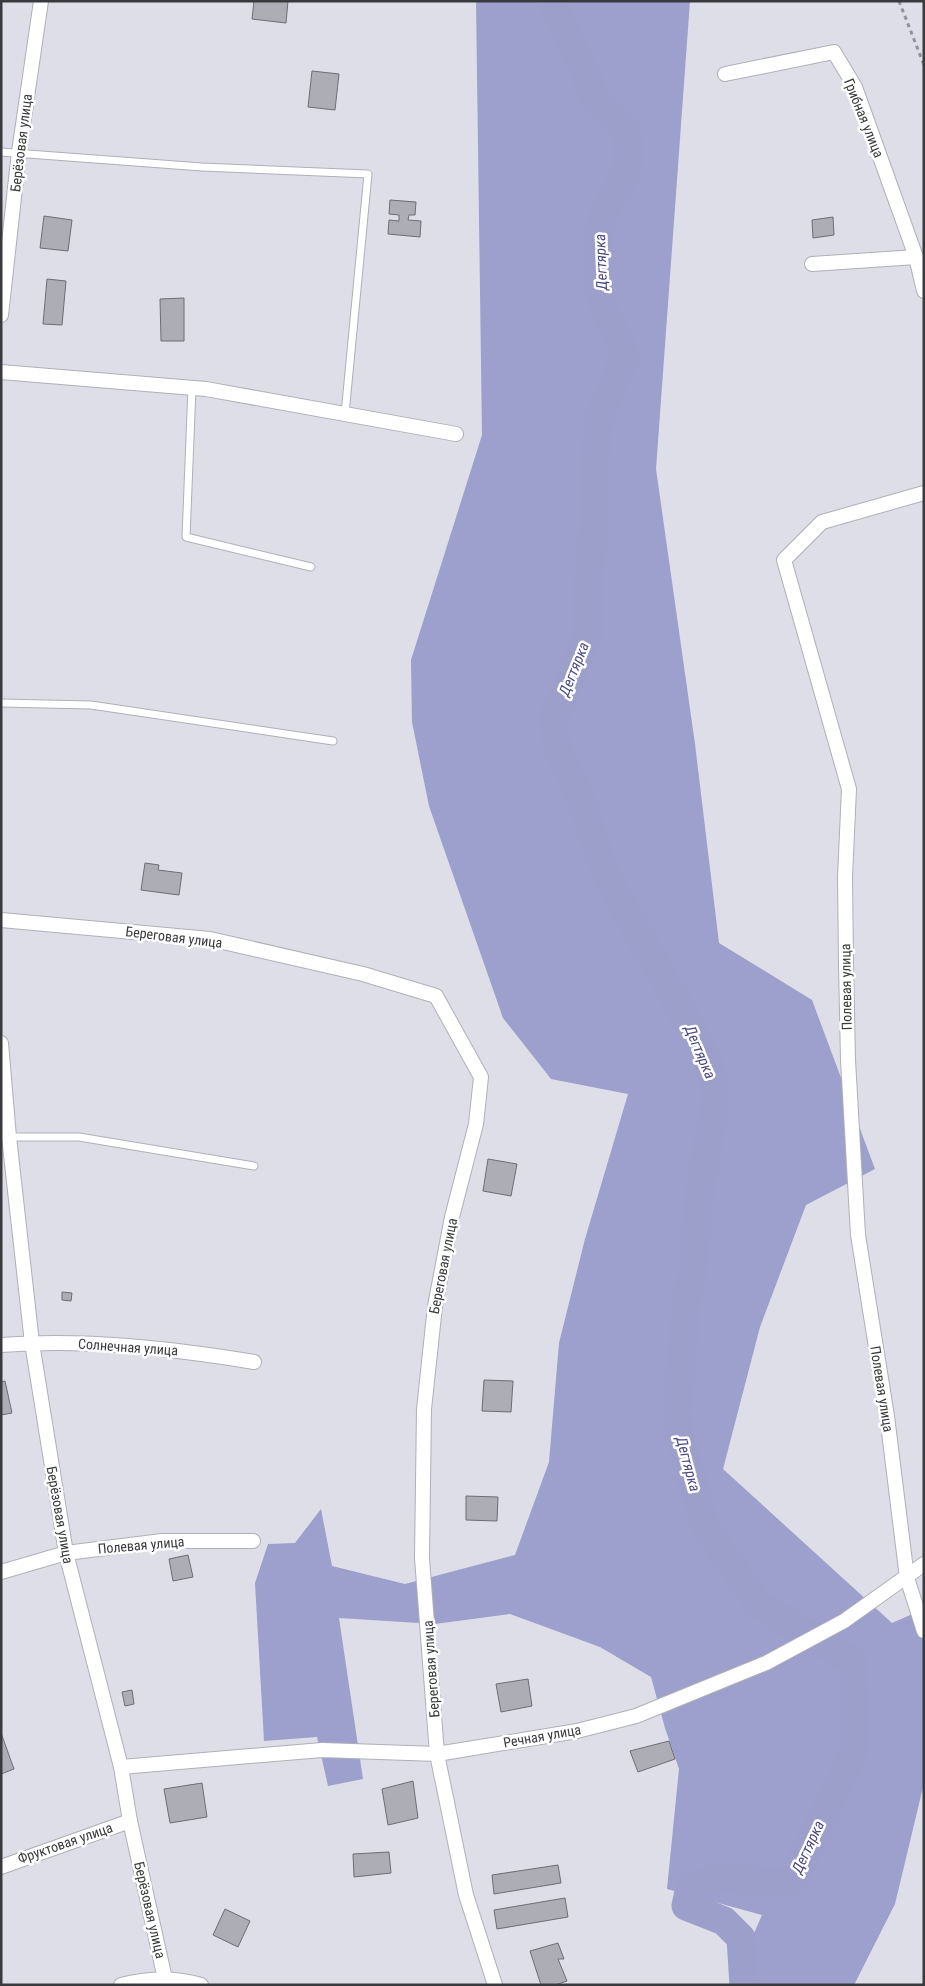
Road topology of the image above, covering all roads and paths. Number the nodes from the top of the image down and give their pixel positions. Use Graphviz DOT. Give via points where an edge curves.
graph roads {
  1 [pos="41,1"];
  2 [pos="899,1"];
  3 [pos="924,65"];
  4 [pos="725,74"];
  5 [pos="1,152"];
  6 [pos="19,152"];
  7 [pos="916,258"];
  8 [pos="812,264"];
  9 [pos="924,291"];
  10 [pos="1,315"];
  11 [pos="1,372"];
  12 [pos="192,388"];
  13 [pos="345,414"];
  14 [pos="456,434"];
  15 [pos="924,493"];
  16 [pos="311,567"];
  17 [pos="1,703"];
  18 [pos="333,741"];
  19 [pos="1,920"];
  20 [pos="1,1043"];
  21 [pos="5,1137"];
  22 [pos="254,1166"];
  23 [pos="32,1343"];
  24 [pos="1,1345"];
  25 [pos="254,1362"];
  26 [pos="253,1541"];
  27 [pos="66,1552"];
  28 [pos="924,1564"];
  29 [pos="1,1572"];
  30 [pos="908,1578"];
  31 [pos="924,1631"];
  32 [pos="437,1754"];
  33 [pos="121,1767"];
  34 [pos="130,1821"];
  35 [pos="2,1865"];
  36 [pos="165,1979"];
  37 [pos="121,1985"];
  38 [pos="201,1985"];
  39 [pos="495,1985"];
  1 -- 6 [label="street, Берёзовая улица"];
  2 -- 3 [label="path"];
  4 -- 7 [label="street, Грибная улица" via="834,52 854,87"];
  5 -- 6 [label="lane"];
  6 -- 10 [label="street, Берёзовая улица"];
  6 -- 13 [label="lane" via="368,174"];
  7 -- 8 [label="street"];
  7 -- 9 [label="street, Грибная улица"];
  11 -- 12 [label="street"];
  12 -- 13 [label="street"];
  12 -- 16 [label="lane" via="186,537"];
  13 -- 14 [label="street"];
  15 -- 30 [label="street, Полевая улица" via="822,522 784,560 849,789 846,964 858,1236 887,1416"];
  17 -- 18 [label="lane" via="91,705"];
  19 -- 32 [label="street, Береговая улица" via="210,939 363,974 436,996 481,1077 476,1124 452,1217 435,1306 424,1409 422,1558"];
  20 -- 21 [label="street, Берёзовая улица"];
  21 -- 22 [label="lane" via="79,1137"];
  21 -- 23 [label="street, Берёзовая улица"];
  23 -- 24 [label="street, Солнечная улица"];
  23 -- 25 [label="street, Солнечная улица" via="127,1345"];
  23 -- 27 [label="street, Берёзовая улица"];
  26 -- 27 [label="street, Полевая улица" via="162,1541"];
  27 -- 29 [label="street, Полевая улица"];
  27 -- 33 [label="street, Берёзовая улица"];
  28 -- 30 [label="street, Речная улица"];
  30 -- 31 [label="street"];
  30 -- 32 [label="street, Речная улица" via="844,1621 766,1663 636,1716 577,1731"];
  32 -- 33 [label="street, Речная улица" via="322,1750"];
  32 -- 39 [label="street, Береговая улица" via="466,1895"];
  33 -- 34 [label="street, Берёзовая улица"];
  34 -- 35 [label="street, Фруктовая улица"];
  34 -- 36 [label="street, Берёзовая улица"];
  36 -- 37 [label="street"];
  36 -- 38 [label="street"];
}
